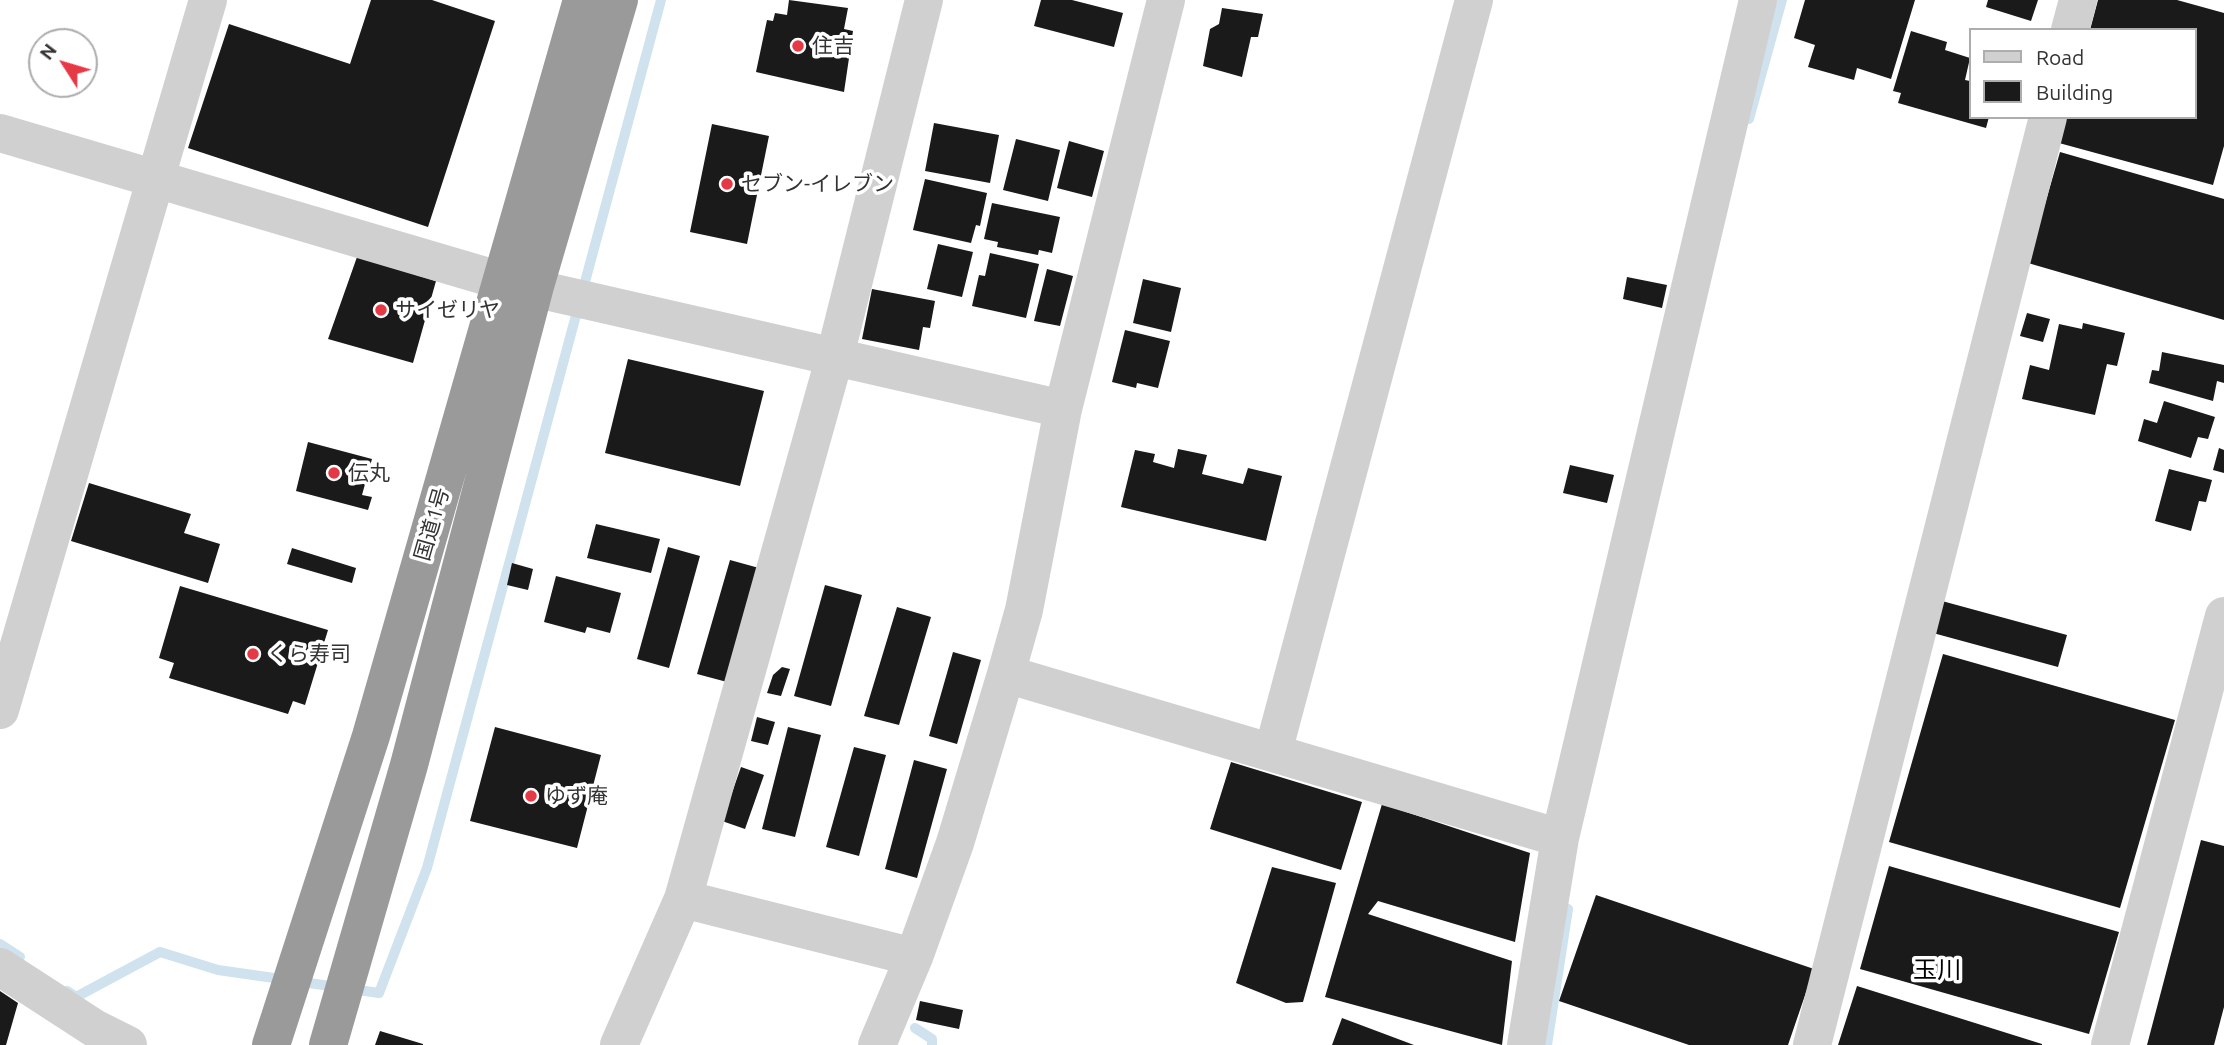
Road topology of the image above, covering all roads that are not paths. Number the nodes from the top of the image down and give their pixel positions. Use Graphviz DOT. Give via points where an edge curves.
graph roads {
  1 [pos="208,0"];
  2 [pos="582,0"];
  3 [pos="619,0"];
  4 [pos="925,0"];
  5 [pos="1166,0"];
  6 [pos="1474,0"];
  7 [pos="1758,0"];
  8 [pos="2078,0"];
  9 [pos="2071,28"];
  10 [pos="2047,119"];
  11 [pos="0,133"];
  12 [pos="156,179"];
  13 [pos="519,284"];
  14 [pos="835,356"];
  15 [pos="1063,409"];
  16 [pos="2224,616"];
  17 [pos="1006,674"];
  18 [pos="0,710"];
  19 [pos="1273,752"];
  20 [pos="1560,838"];
  21 [pos="683,900"];
  22 [pos="914,957"];
  23 [pos="0,967"];
  24 [pos="128,1045"];
  25 [pos="271,1045"];
  26 [pos="328,1045"];
  27 [pos="619,1045"];
  28 [pos="877,1045"];
  29 [pos="1526,1045"];
  30 [pos="1812,1045"];
  31 [pos="2110,1045"];
  1 -- 12 [label="street"];
  2 -- 13 [label="highway, 国道1号"];
  3 -- 13 [label="highway, 国道1号"];
  4 -- 14 [label="street"];
  5 -- 15 [label="street"];
  6 -- 19 [label="street"];
  7 -- 20 [label="street"];
  8 -- 9 [label="street"];
  10 -- 30 [label="street"];
  11 -- 12 [label="street"];
  12 -- 13 [label="street"];
  12 -- 18 [label="street"];
  13 -- 14 [label="street"];
  13 -- 25 [label="highway, 国道1号"];
  13 -- 26 [label="highway, 国道1号" via="409,765"];
  14 -- 15 [label="street"];
  14 -- 21 [label="street"];
  15 -- 17 [label="street" via="1024,610"];
  16 -- 31 [label="street"];
  17 -- 19 [label="street"];
  17 -- 22 [label="street" via="955,843"];
  19 -- 20 [label="street"];
  20 -- 29 [label="street"];
  21 -- 22 [label="street"];
  21 -- 27 [label="street"];
  22 -- 28 [label="street"];
  23 -- 24 [label="street"];
}
